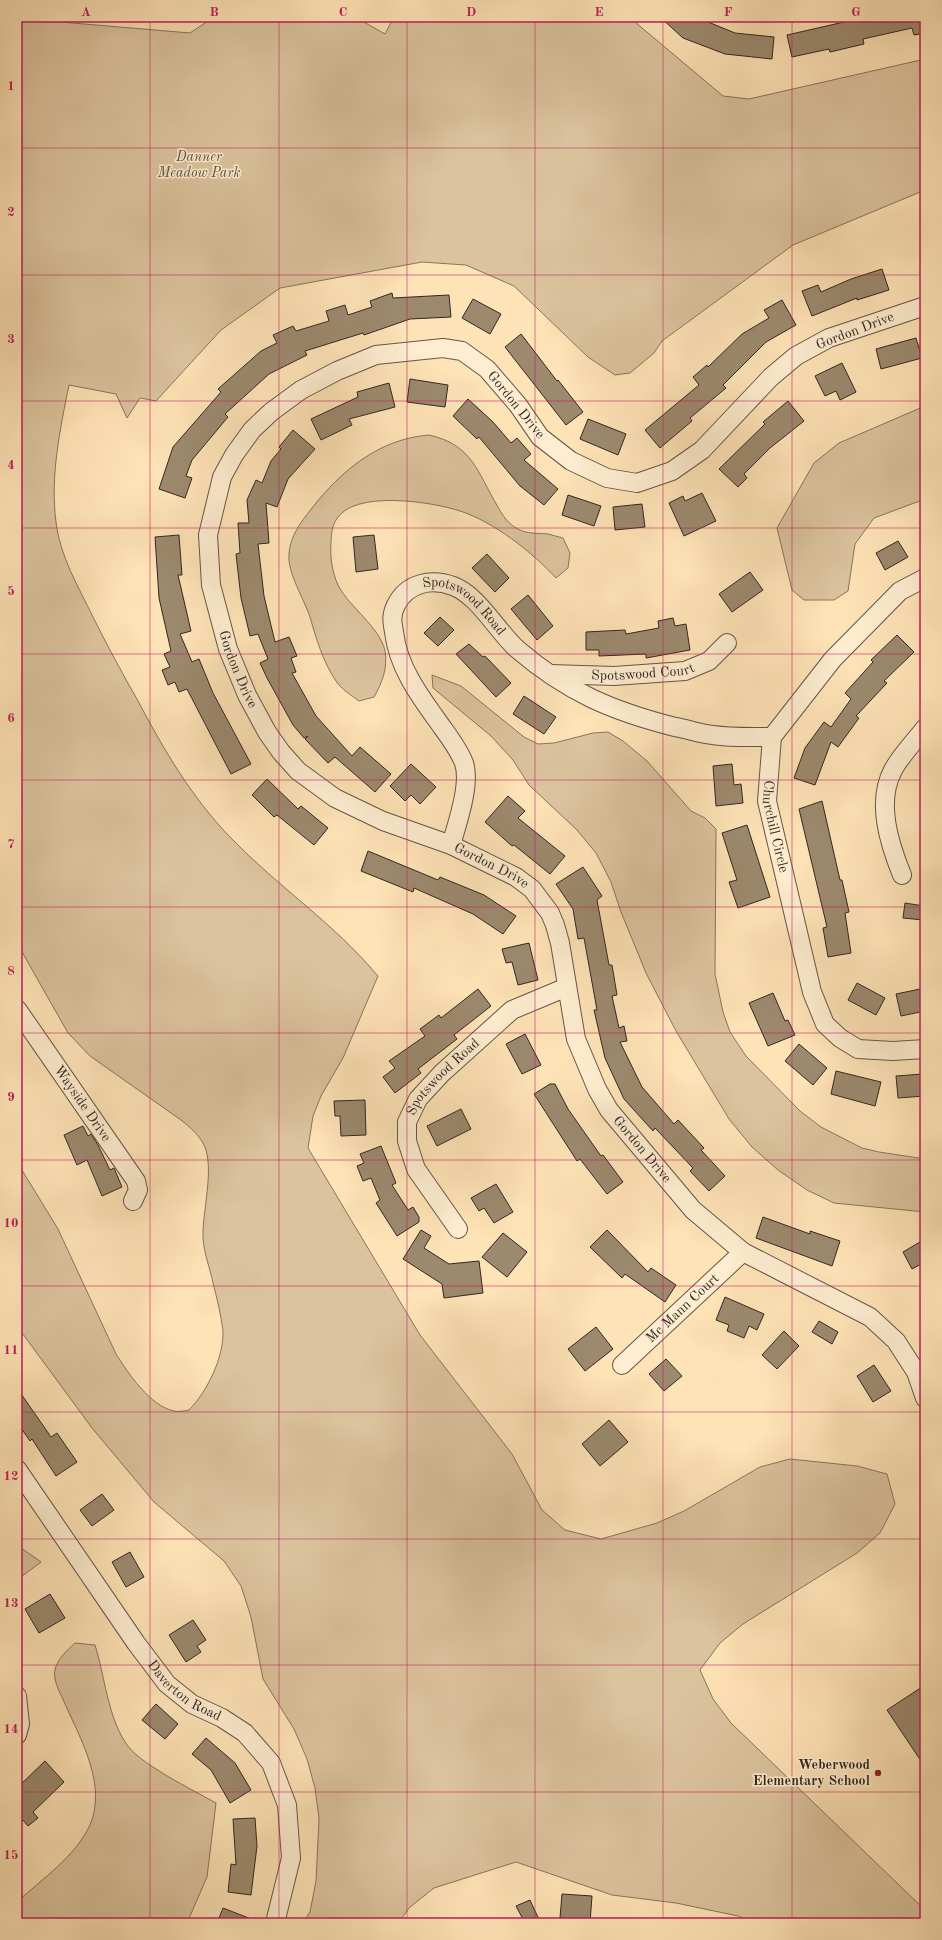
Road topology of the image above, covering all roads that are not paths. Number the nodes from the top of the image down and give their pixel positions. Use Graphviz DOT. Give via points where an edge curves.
graph roads {
  1 [pos="925,306"];
  2 [pos="925,578"];
  3 [pos="727,643"];
  4 [pos="550,674"];
  5 [pos="925,728"];
  6 [pos="772,737"];
  7 [pos="451,845"];
  8 [pos="902,875"];
  9 [pos="567,988"];
  10 [pos="17,1009"];
  11 [pos="925,1049"];
  12 [pos="133,1201"];
  13 [pos="458,1229"];
  14 [pos="743,1252"];
  15 [pos="622,1365"];
  16 [pos="925,1398"];
  17 [pos="17,1469"];
  18 [pos="17,1696"];
  19 [pos="17,1735"];
  20 [pos="276,1923"];
  1 -- 7 [label="street, Gordon Drive" via="829,338 796,356 771,377 702,450 672,471 637,482 607,478 571,461 540,437 518,405 487,369 462,351 443,348 376,355 337,371 301,390 252,430 222,477 208,535 211,585 228,649 247,695 281,752 313,784 335,798 383,821"];
  2 -- 6 [label="street" via="900,591 833,659"];
  3 -- 4 [label="street, Spotswood Court" via="709,661 685,672 614,676"];
  4 -- 6 [label="street, Spotswood Road" via="574,691 601,704 651,721 713,735"];
  4 -- 7 [label="street, Spotswood Road" via="505,638 472,597 454,586 435,581 421,583 408,589 399,599 392,614 396,648 417,693 454,744 464,764 465,791"];
  5 -- 8 [label="street" via="893,769 887,786 884,806"];
  6 -- 11 [label="street, Churchill Circle" via="767,801 812,992 825,1024 840,1038 858,1049"];
  7 -- 9 [label="street, Gordon Drive" via="516,877 541,899 555,925"];
  9 -- 13 [label="street, Spotswood Road" via="512,1010 442,1073 418,1099 407,1122 407,1141 416,1169"];
  9 -- 14 [label="street, Gordon Drive" via="576,1039 597,1089 609,1110 693,1210"];
  10 -- 12 [label="street, Wayside Drive" via="136,1181 138,1190"];
  14 -- 15 [label="street, Mc Mann Court"];
  14 -- 16 [label="street, Gordon Drive" via="870,1317 896,1341 916,1372"];
  17 -- 20 [label="street, Daverton Road" via="167,1684 192,1704 222,1718 245,1733 271,1763 287,1805 291,1858"];
  18 -- 19 [label="street" via="20,1724"];
}
